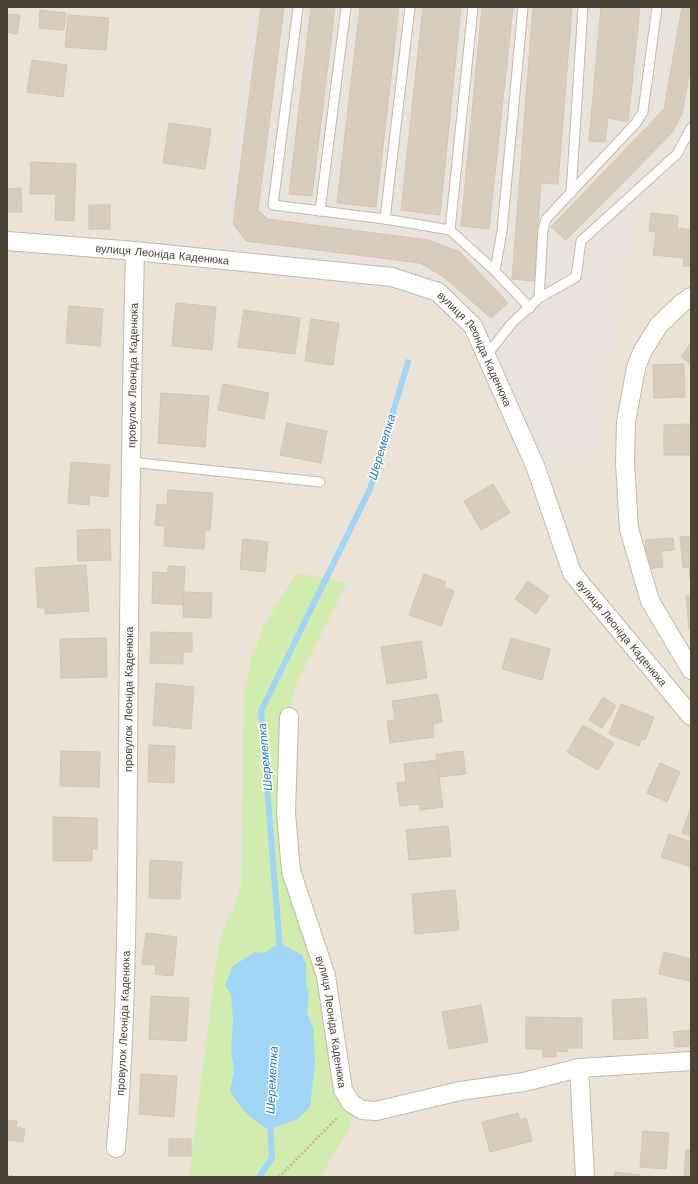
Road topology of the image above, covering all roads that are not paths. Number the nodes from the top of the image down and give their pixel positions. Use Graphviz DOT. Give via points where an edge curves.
graph roads {
  1 [pos="298,7"];
  2 [pos="346,7"];
  3 [pos="410,7"];
  4 [pos="473,7"];
  5 [pos="523,7"];
  6 [pos="583,7"];
  7 [pos="657,7"];
  8 [pos="691,128"];
  9 [pos="571,193"];
  10 [pos="320,211"];
  11 [pos="385,219"];
  12 [pos="450,230"];
  13 [pos="7,241"];
  14 [pos="135,251"];
  15 [pos="495,271"];
  16 [pos="691,297"];
  17 [pos="539,298"];
  18 [pos="530,308"];
  19 [pos="486,356"];
  20 [pos="130,462"];
  21 [pos="320,482"];
  22 [pos="691,670"];
  23 [pos="691,716"];
  24 [pos="289,717"];
  25 [pos="691,1061"];
  26 [pos="579,1068"];
  27 [pos="116,1148"];
  28 [pos="585,1177"];
  1 -- 10 [label="lane" via="273,204"];
  2 -- 10 [label="lane"];
  3 -- 11 [label="lane"];
  4 -- 12 [label="lane"];
  5 -- 15 [label="lane" via="502,231"];
  6 -- 9 [label="lane"];
  7 -- 9 [label="lane" via="643,112 636,123"];
  8 -- 17 [label="lane" via="677,154 580,241 576,277"];
  9 -- 17 [label="lane" via="546,219 543,230"];
  10 -- 11 [label="lane"];
  11 -- 12 [label="lane"];
  12 -- 15 [label="lane"];
  13 -- 14 [label="street, вулиця Леоніда Каденюка"];
  14 -- 19 [label="street, вулиця Леоніда Каденюка" via="392,277 438,292 473,326"];
  14 -- 20 [label="street, провулок Леоніда Каденюка"];
  15 -- 18 [label="lane"];
  16 -- 22 [label="street" via="659,325 642,352 632,386 626,422 625,462 629,529 650,601"];
  17 -- 18 [label="lane"];
  18 -- 19 [label="lane" via="512,323"];
  19 -- 23 [label="street, вулиця Леоніда Каденюка" via="536,468 572,573"];
  20 -- 21 [label="lane"];
  20 -- 27 [label="street, провулок Леоніда Каденюка" via="127,870 122,1081"];
  24 -- 26 [label="street, вулиця Леоніда Каденюка" via="286,813 291,871 326,976 343,1090 351,1103 362,1110 376,1111 460,1091 524,1082"];
  25 -- 26 [label="street, вулиця Леоніда Каденюка"];
  26 -- 28 [label="street"];
}
